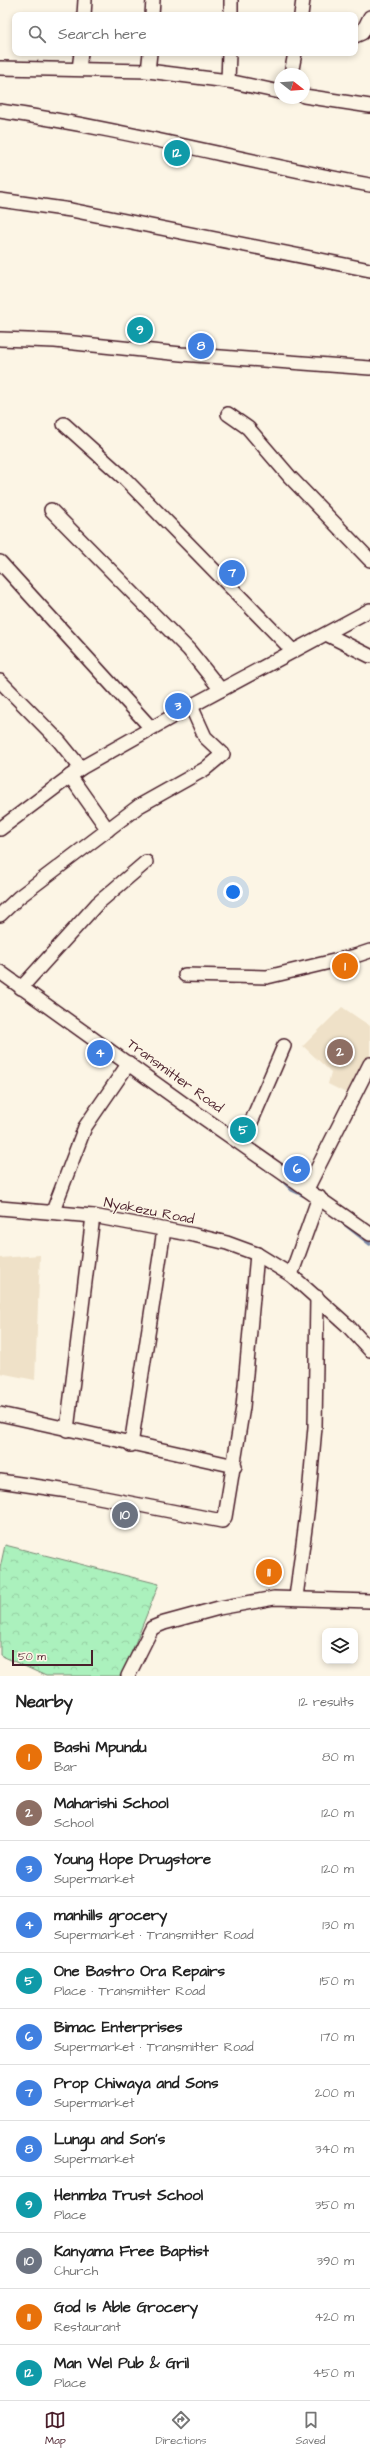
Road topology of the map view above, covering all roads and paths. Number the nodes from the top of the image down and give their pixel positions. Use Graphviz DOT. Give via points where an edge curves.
graph roads {
  1 [pos="85,0"];
  2 [pos="153,0"];
  3 [pos="231,0"];
  4 [pos="304,0"];
  5 [pos="84,12"];
  6 [pos="152,12"];
  7 [pos="230,12"];
  8 [pos="302,12"];
  9 [pos="370,17"];
  10 [pos="358,35"];
  11 [pos="81,56"];
  12 [pos="150,56"];
  13 [pos="229,56"];
  14 [pos="294,56"];
  15 [pos="0,68"];
  16 [pos="292,68"];
  17 [pos="79,69"];
  18 [pos="148,71"];
  19 [pos="228,81"];
  20 [pos="274,91"];
  21 [pos="310,97"];
  22 [pos="370,106"];
  23 [pos="0,111"];
  24 [pos="370,185"];
  25 [pos="0,200"];
  26 [pos="370,270"];
  27 [pos="0,339"];
  28 [pos="370,368"];
  29 [pos="228,414"];
  30 [pos="64,424"];
  31 [pos="51,510"];
  32 [pos="370,560"];
  33 [pos="0,562"];
  34 [pos="370,610"];
  35 [pos="328,635"];
  36 [pos="293,651"];
  37 [pos="370,656"];
  38 [pos="0,681"];
  39 [pos="221,690"];
  40 [pos="191,706"];
  41 [pos="151,728"];
  42 [pos="81,768"];
  43 [pos="70,776"];
  44 [pos="0,829"];
  45 [pos="108,830"];
  46 [pos="146,862"];
  47 [pos="0,915"];
  48 [pos="370,950"];
  49 [pos="0,972"];
  50 [pos="185,975"];
  51 [pos="21,988"];
  52 [pos="284,1046"];
  53 [pos="129,1063"];
  54 [pos="370,1064"];
  55 [pos="242,1143"];
  56 [pos="307,1189"];
  57 [pos="318,1198"];
  58 [pos="0,1208"];
  59 [pos="53,1211"];
  60 [pos="93,1216"];
  61 [pos="164,1230"];
  62 [pos="369,1232"];
  63 [pos="257,1254"];
  64 [pos="291,1274"];
  65 [pos="317,1297"];
  66 [pos="370,1350"];
  67 [pos="0,1414"];
  68 [pos="67,1430"];
  69 [pos="131,1444"];
  70 [pos="235,1466"];
  71 [pos="0,1481"];
  72 [pos="296,1597"];
  73 [pos="370,1601"];
  74 [pos="128,1676"];
  1 -- 5 [label="street"];
  2 -- 6 [label="street"];
  3 -- 7 [label="street"];
  4 -- 8 [label="street"];
  9 -- 10 [label="street" via="362,33"];
  11 -- 17 [label="street"];
  12 -- 18 [label="street"];
  13 -- 19 [label="street"];
  14 -- 16 [label="street"];
  15 -- 17 [label="street"];
  17 -- 18 [label="street"];
  18 -- 19 [label="street"];
  19 -- 20 [label="street"];
  21 -- 22 [label="street"];
  23 -- 24 [label="street" via="127,132 263,164"];
  25 -- 26 [label="street" via="71,210"];
  27 -- 28 [label="street" via="55,341 181,354"];
  29 -- 32 [label="street" via="248,428 290,477"];
  30 -- 36 [label="street" via="124,478"];
  31 -- 39 [label="street" via="189,650"];
  33 -- 41 [label="street"];
  34 -- 35 [label="street"];
  35 -- 36 [label="street"];
  35 -- 37 [label="street"];
  36 -- 39 [label="street"];
  38 -- 42 [label="street" via="59,741"];
  39 -- 40 [label="street"];
  40 -- 41 [label="street"];
  40 -- 45 [label="street" via="205,737 222,754 205,769 139,806"];
  41 -- 42 [label="street"];
  42 -- 43 [label="street"];
  43 -- 44 [label="street"];
  43 -- 45 [label="street"];
  45 -- 47 [label="street" via="19,897"];
  46 -- 51 [label="street" via="97,904"];
  48 -- 50 [label="street" via="355,956 267,977"];
  49 -- 51 [label="street, Transmitter Road"];
  51 -- 53 [label="street, Transmitter Road"];
  52 -- 55 [label="street"];
  53 -- 55 [label="street, Transmitter Road"];
  53 -- 59 [label="street" via="86,1127"];
  54 -- 56 [label="street"];
  55 -- 56 [label="street, Transmitter Road"];
  56 -- 57 [label="street, Transmitter Road"];
  57 -- 62 [label="street, Transmitter Road"];
  57 -- 64 [label="street"];
  58 -- 59 [label="street, Nyakezu Road"];
  59 -- 60 [label="street, Nyakezu Road"];
  60 -- 61 [label="street, Nyakezu Road"];
  60 -- 68 [label="street"];
  61 -- 63 [label="street, Nyakezu Road" via="227,1243"];
  61 -- 69 [label="street"];
  63 -- 64 [label="street, Nyakezu Road"];
  63 -- 70 [label="street" via="244,1407"];
  64 -- 65 [label="street, Nyakezu Road"];
  65 -- 66 [label="street, Nyakezu Road"];
  65 -- 72 [label="street" via="315,1426"];
  67 -- 68 [label="street"];
  68 -- 69 [label="street"];
  69 -- 70 [label="street"];
  70 -- 71 [label="street" via="222,1521 68,1491"];
  72 -- 73 [label="street"];
  72 -- 74 [label="street" via="240,1603 152,1628 142,1643"];
}
